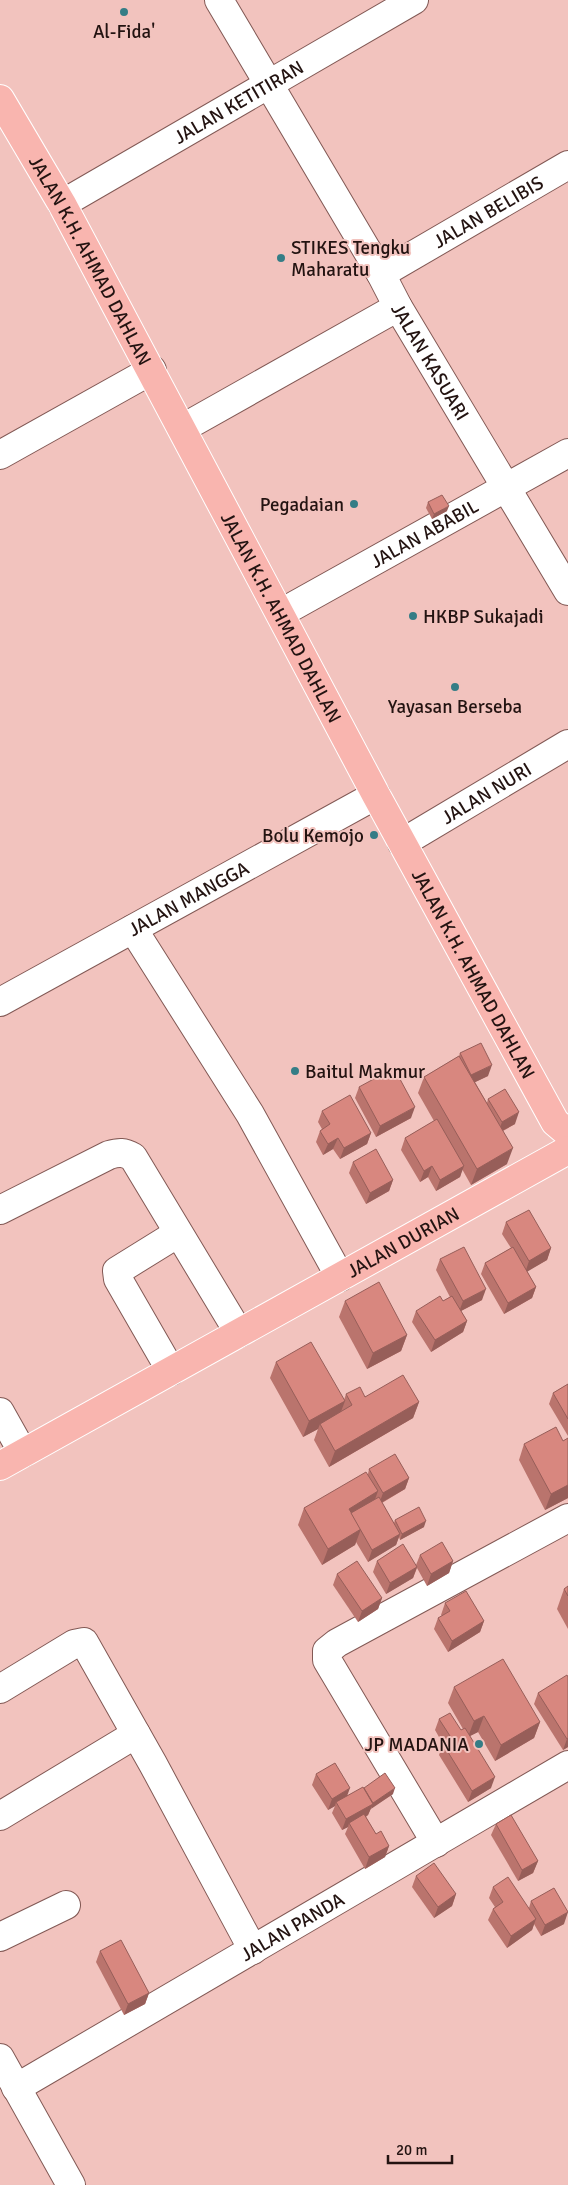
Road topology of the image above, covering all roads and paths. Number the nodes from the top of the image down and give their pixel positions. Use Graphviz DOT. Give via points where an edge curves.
graph roads {
  1 [pos="219,0"];
  2 [pos="414,0"];
  3 [pos="269,85"];
  4 [pos="0,99"];
  5 [pos="7,127"];
  6 [pos="568,165"];
  7 [pos="62,204"];
  8 [pos="381,274"];
  9 [pos="398,307"];
  10 [pos="152,370"];
  11 [pos="183,428"];
  12 [pos="568,453"];
  13 [pos="0,455"];
  14 [pos="505,489"];
  15 [pos="568,591"];
  16 [pos="281,614"];
  17 [pos="568,744"];
  18 [pos="376,795"];
  19 [pos="402,843"];
  20 [pos="134,929"];
  21 [pos="0,1002"];
  22 [pos="568,1133"];
  23 [pos="568,1150"];
  24 [pos="0,1210"];
  25 [pos="167,1240"];
  26 [pos="340,1277"];
  27 [pos="239,1333"];
  28 [pos="171,1371"];
  29 [pos="0,1412"];
  30 [pos="23,1453"];
  31 [pos="0,1466"];
  32 [pos="568,1518"];
  33 [pos="0,1689"];
  34 [pos="136,1734"];
  35 [pos="568,1765"];
  36 [pos="0,1816"];
  37 [pos="436,1843"];
  38 [pos="66,1905"];
  39 [pos="0,1937"];
  40 [pos="253,1950"];
  41 [pos="1,2061"];
  42 [pos="16,2088"];
  43 [pos="71,2185"];
  1 -- 3 [label="street, JALAN KASUARI"];
  2 -- 3 [label="street, JALAN KETITIRAN"];
  3 -- 7 [label="street, JALAN KETITIRAN"];
  3 -- 8 [label="street, JALAN KASUARI"];
  4 -- 5 [label="main road, JALAN K.H. AHMAD DAHLAN"];
  5 -- 7 [label="main road, JALAN K.H. AHMAD DAHLAN"];
  6 -- 8 [label="street, JALAN BELIBIS"];
  7 -- 10 [label="main road, JALAN K.H. AHMAD DAHLAN"];
  8 -- 9 [label="street, JALAN KASUARI"];
  9 -- 11 [label="street"];
  9 -- 14 [label="street, JALAN KASUARI"];
  10 -- 11 [label="main road, JALAN K.H. AHMAD DAHLAN"];
  10 -- 13 [label="street"];
  11 -- 16 [label="main road, JALAN K.H. AHMAD DAHLAN"];
  12 -- 14 [label="street, JALAN ABABIL"];
  14 -- 15 [label="street, JALAN KASUARI"];
  14 -- 16 [label="street, JALAN ABABIL"];
  16 -- 18 [label="main road, JALAN K.H. AHMAD DAHLAN"];
  17 -- 19 [label="street, JALAN NURI"];
  18 -- 19 [label="main road, JALAN K.H. AHMAD DAHLAN"];
  18 -- 20 [label="street, JALAN MANGGA"];
  19 -- 22 [label="main road, JALAN K.H. AHMAD DAHLAN" via="555,1122"];
  20 -- 21 [label="street, JALAN MANGGA"];
  20 -- 26 [label="street" via="250,1114"];
  23 -- 26 [label="main road, JALAN DURIAN"];
  24 -- 27 [label="street" via="118,1152 133,1157"];
  25 -- 28 [label="street" via="117,1270 118,1278"];
  26 -- 27 [label="main road, JALAN DURIAN"];
  27 -- 28 [label="main road, JALAN DURIAN"];
  28 -- 30 [label="main road, JALAN DURIAN"];
  29 -- 30 [label="street"];
  30 -- 31 [label="main road, JALAN DURIAN"];
  32 -- 37 [label="street" via="327,1651 327,1660"];
  33 -- 34 [label="street" via="74,1644 84,1642"];
  34 -- 36 [label="street"];
  34 -- 40 [label="street"];
  35 -- 37 [label="street, JALAN PANDA"];
  37 -- 40 [label="street, JALAN PANDA"];
  38 -- 39 [label="street"];
  40 -- 42 [label="street, JALAN PANDA"];
  41 -- 42 [label="street"];
  42 -- 43 [label="street"];
}
